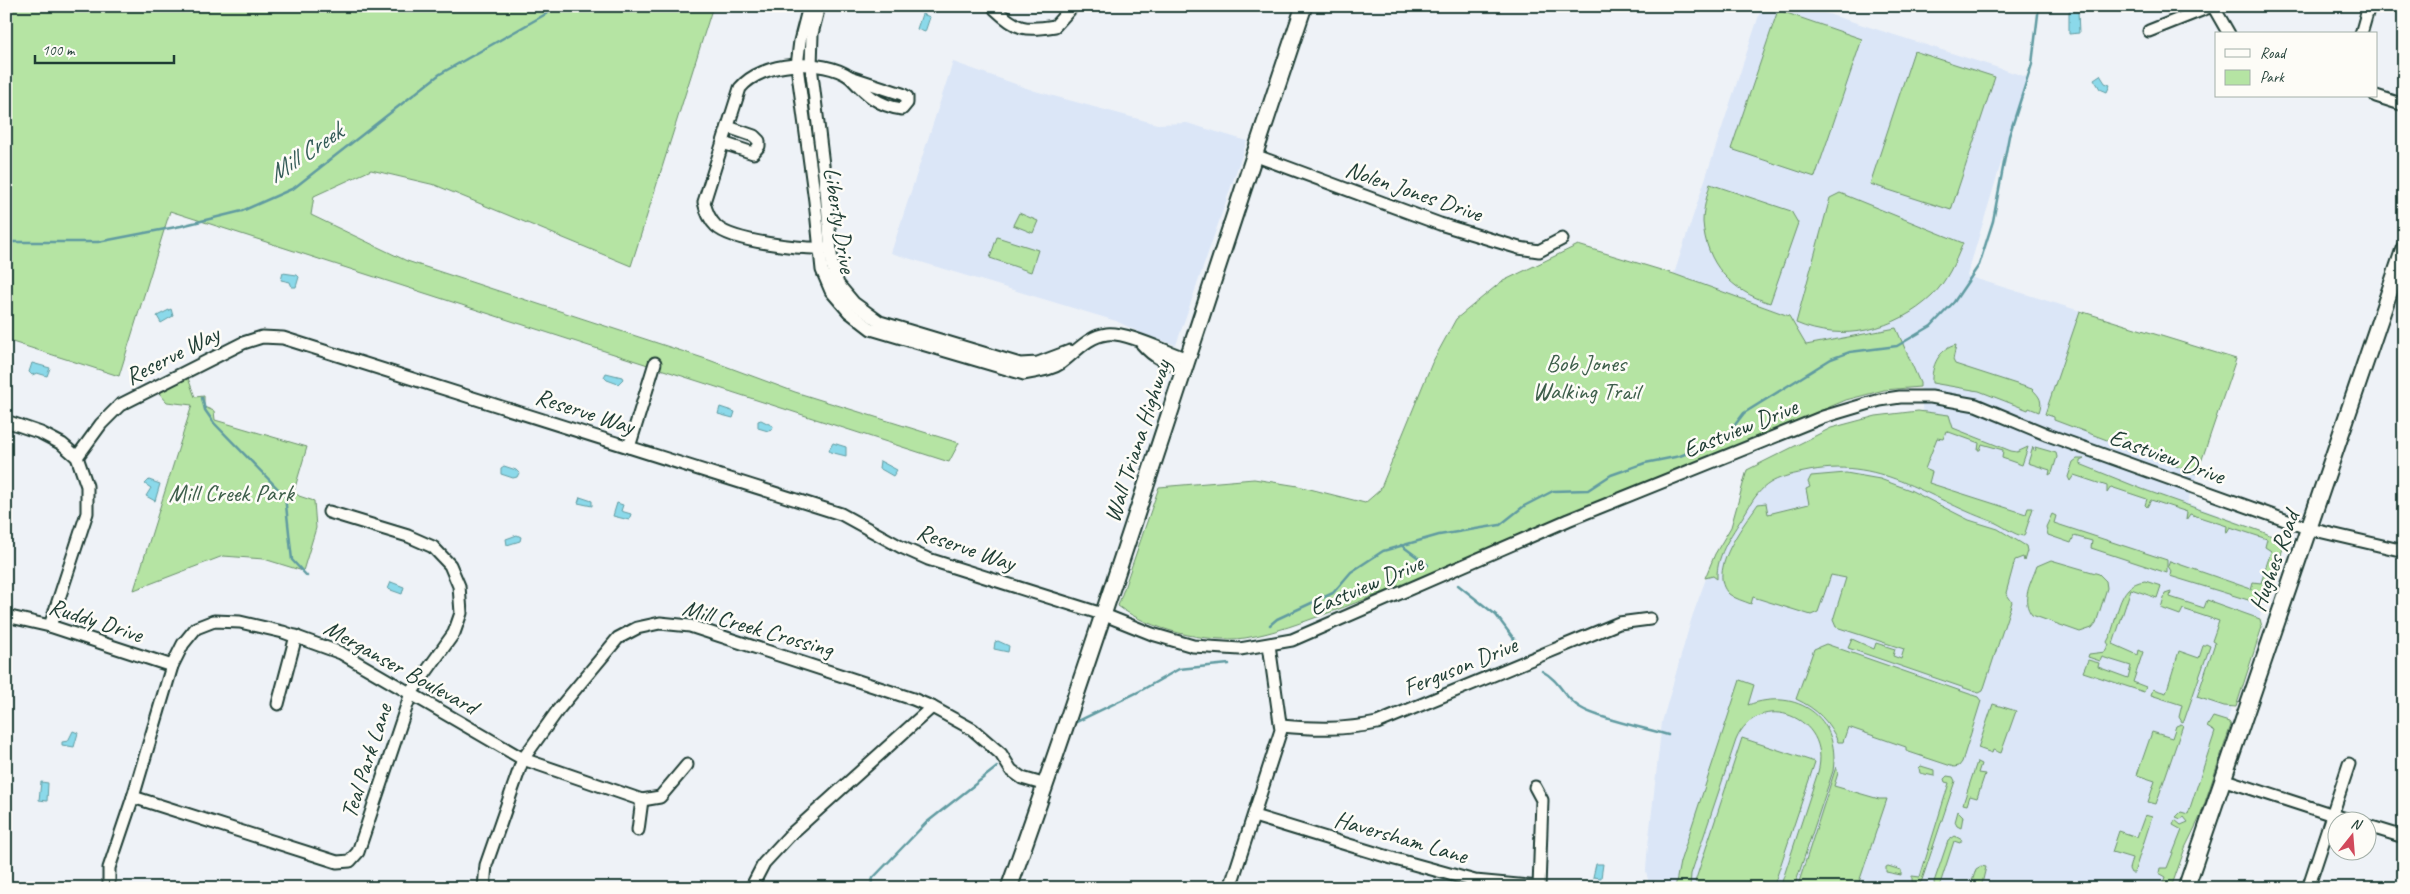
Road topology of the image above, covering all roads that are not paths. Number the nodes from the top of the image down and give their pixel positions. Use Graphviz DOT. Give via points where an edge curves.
graph roads {
  1 [pos="809,6"];
  2 [pos="819,6"];
  3 [pos="994,6"];
  4 [pos="1073,6"];
  5 [pos="1304,6"];
  6 [pos="2213,6"];
  7 [pos="2369,6"];
  8 [pos="2148,31"];
  9 [pos="2228,32"];
  10 [pos="2362,32"];
  11 [pos="797,66"];
  12 [pos="811,66"];
  13 [pos="850,77"];
  14 [pos="2378,97"];
  15 [pos="2404,105"];
  16 [pos="728,127"];
  17 [pos="723,143"];
  18 [pos="1254,155"];
  19 [pos="1562,239"];
  20 [pos="825,248"];
  21 [pos="2404,249"];
  22 [pos="655,363"];
  23 [pos="1186,364"];
  24 [pos="6,421"];
  25 [pos="628,447"];
  26 [pos="78,457"];
  27 [pos="329,512"];
  28 [pos="2310,529"];
  29 [pos="2404,551"];
  30 [pos="1102,614"];
  31 [pos="6,616"];
  32 [pos="1650,619"];
  33 [pos="50,626"];
  34 [pos="296,636"];
  35 [pos="1269,645"];
  36 [pos="172,666"];
  37 [pos="411,693"];
  38 [pos="278,704"];
  39 [pos="932,707"];
  40 [pos="1281,726"];
  41 [pos="523,759"];
  42 [pos="2349,764"];
  43 [pos="687,765"];
  44 [pos="2222,779"];
  45 [pos="1046,785"];
  46 [pos="1535,787"];
  47 [pos="133,797"];
  48 [pos="642,800"];
  49 [pos="2333,812"];
  50 [pos="2328,813"];
  51 [pos="1254,816"];
  52 [pos="2328,826"];
  53 [pos="2378,829"];
  54 [pos="638,830"];
  55 [pos="2404,837"];
  56 [pos="1539,887"];
  57 [pos="109,888"];
  58 [pos="484,888"];
  59 [pos="751,888"];
  60 [pos="1009,888"];
  61 [pos="1230,888"];
  62 [pos="2186,888"];
  63 [pos="2308,888"];
  1 -- 11 [label="street, Liberty Drive"];
  2 -- 12 [label="street, Liberty Drive" via="812,34"];
  3 -- 4 [label="street" via="1012,25 1034,30 1055,26"];
  5 -- 18 [label="main road, Wall Triana Highway"];
  6 -- 8 [label="street"];
  6 -- 9 [label="street"];
  7 -- 10 [label="street"];
  11 -- 12 [label="street"];
  11 -- 16 [label="street" via="772,68 746,81 740,88"];
  11 -- 20 [label="street, Liberty Drive" via="815,201"];
  12 -- 13 [label="street" via="840,69"];
  12 -- 20 [label="street, Liberty Drive"];
  14 -- 15 [label="street"];
  16 -- 17 [label="street"];
  16 -- 17 [label="street" via="754,136 760,146 753,153"];
  17 -- 20 [label="street" via="704,202 706,213 717,228 772,246"];
  18 -- 19 [label="street, Nolen Jones Drive" via="1440,224 1519,248 1539,251"];
  18 -- 23 [label="main road, Wall Triana Highway"];
  20 -- 23 [label="street, Liberty Drive" via="822,270 831,291 848,312 871,329 1024,374 1061,363 1105,334 1120,334 1141,342 1158,360"];
  21 -- 28 [label="main road, Hughes Road"];
  22 -- 25 [label="street"];
  23 -- 30 [label="main road, Wall Triana Highway"];
  24 -- 26 [label="street" via="41,433"];
  25 -- 26 [label="street, Reserve Way" via="283,338 262,337 243,343 120,405 101,424"];
  25 -- 30 [label="street, Reserve Way" via="841,514 914,554"];
  26 -- 33 [label="street" via="88,486 87,513"];
  27 -- 37 [label="street, Teal Park Lane" via="433,547 453,572 459,586 461,613 444,650"];
  28 -- 29 [label="street, Eastview Drive"];
  28 -- 35 [label="street, Eastview Drive" via="2048,436 1976,405 1954,400 1900,397 1823,417 1568,520 1292,640"];
  28 -- 44 [label="main road, Hughes Road"];
  30 -- 35 [label="street, Eastview Drive" via="1193,646 1240,649"];
  30 -- 45 [label="main road, Wall Triana Highway"];
  31 -- 33 [label="street, Ruddy Drive"];
  32 -- 40 [label="street, Ferguson Drive" via="1618,623 1377,723 1326,729"];
  33 -- 36 [label="street, Ruddy Drive"];
  34 -- 36 [label="street, Merganser Boulevard" via="240,622 214,621 196,628"];
  34 -- 37 [label="street, Merganser Boulevard" via="341,653"];
  34 -- 38 [label="street"];
  35 -- 40 [label="street"];
  36 -- 47 [label="street, Merganser Boulevard"];
  37 -- 41 [label="street, Merganser Boulevard"];
  37 -- 47 [label="street, Teal Park Lane" via="366,831 358,852 350,861 337,862"];
  39 -- 41 [label="street, Mill Creek Crossing" via="690,626 660,623 637,628 618,638 558,710"];
  39 -- 45 [label="street, Mill Creek Crossing" via="972,729 1022,778"];
  39 -- 59 [label="street" via="790,835 764,863"];
  40 -- 51 [label="street"];
  41 -- 48 [label="street, Merganser Boulevard"];
  41 -- 58 [label="street, Mill Creek Crossing" via="486,865"];
  42 -- 49 [label="street"];
  43 -- 48 [label="street" via="660,797"];
  44 -- 50 [label="street"];
  44 -- 62 [label="main road, Hughes Road"];
  45 -- 60 [label="main road, Wall Triana Highway"];
  46 -- 56 [label="street" via="1542,800"];
  47 -- 57 [label="street, Merganser Boulevard" via="108,868"];
  48 -- 54 [label="street"];
  51 -- 56 [label="street, Haversham Lane" via="1475,881"];
  51 -- 61 [label="street"];
  52 -- 63 [label="street"];
  53 -- 55 [label="street"];
}
